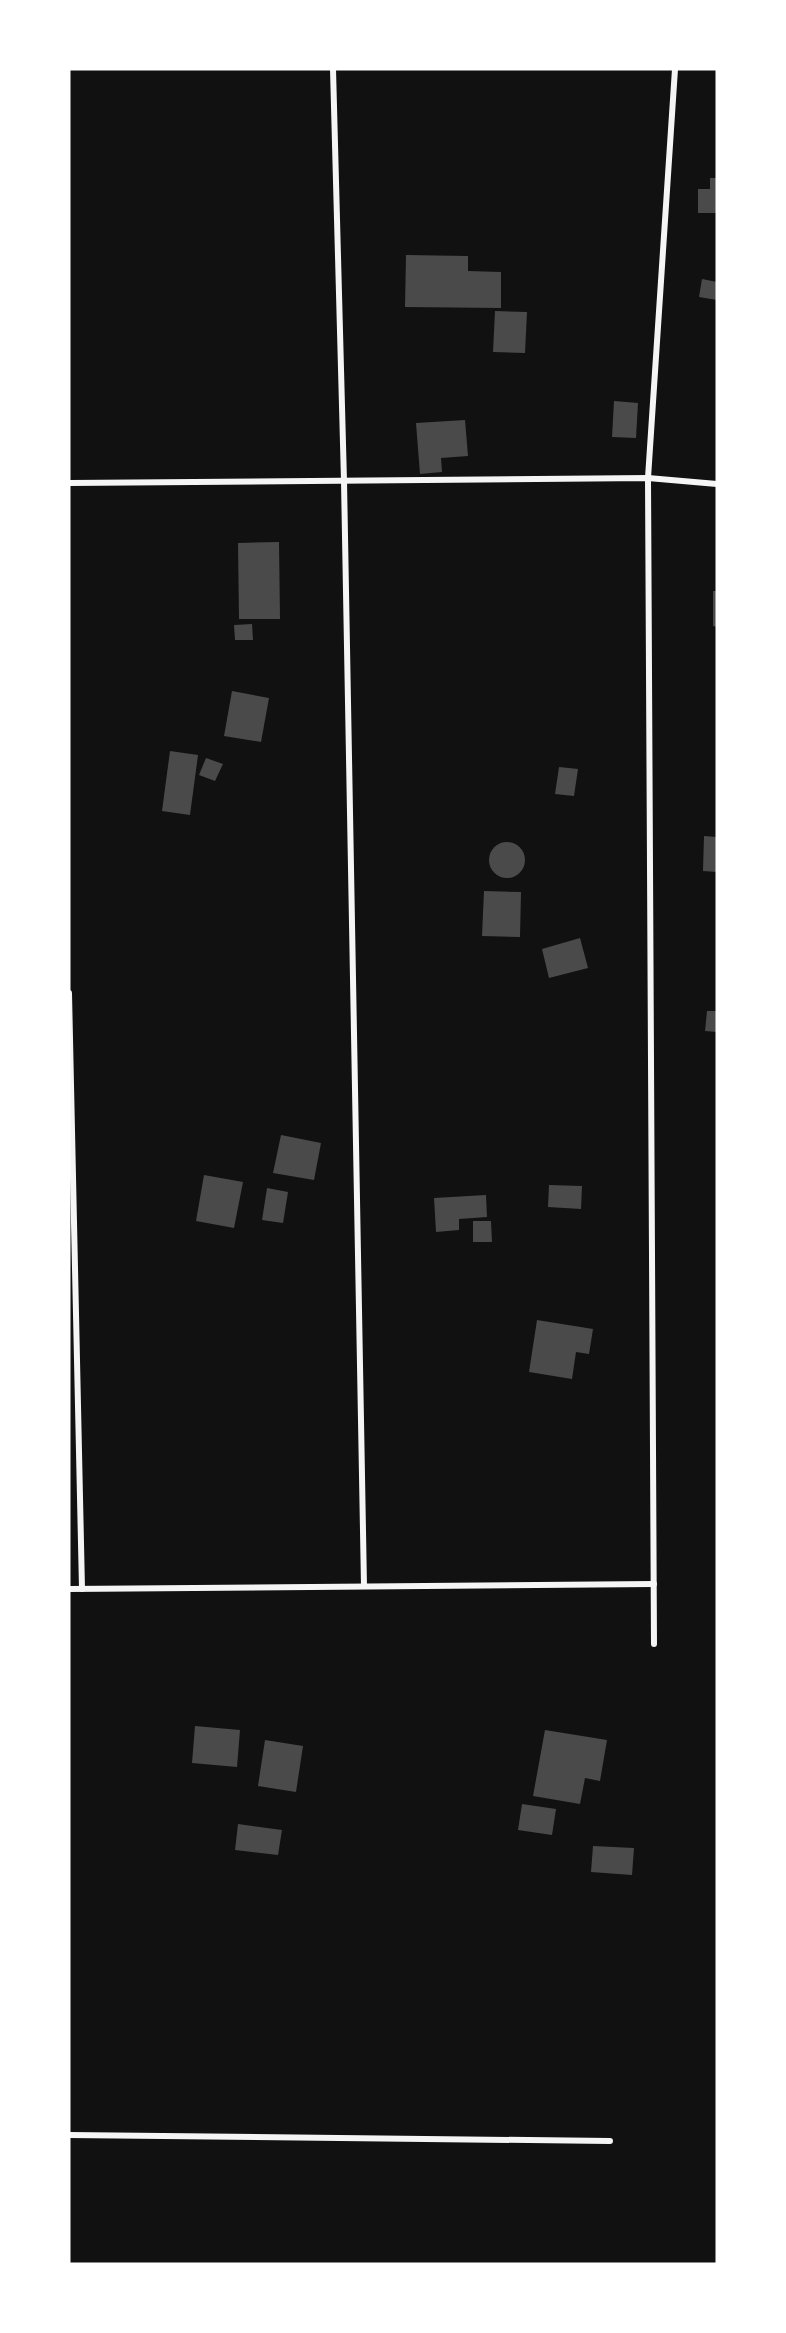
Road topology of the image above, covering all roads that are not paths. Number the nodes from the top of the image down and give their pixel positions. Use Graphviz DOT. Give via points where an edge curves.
graph roads {
  1 [pos="333,69"];
  2 [pos="675,69"];
  3 [pos="648,478"];
  4 [pos="344,481"];
  5 [pos="69,483"];
  6 [pos="717,484"];
  7 [pos="69,993"];
  8 [pos="654,1584"];
  9 [pos="364,1586"];
  10 [pos="69,1589"];
  11 [pos="82,1589"];
  12 [pos="654,1644"];
  13 [pos="69,2134"];
  14 [pos="610,2141"];
  1 -- 4 [label="street"];
  2 -- 3 [label="street"];
  3 -- 4 [label="street"];
  3 -- 6 [label="street"];
  3 -- 8 [label="street"];
  4 -- 5 [label="street"];
  4 -- 9 [label="street"];
  7 -- 11 [label="street"];
  8 -- 9 [label="street"];
  8 -- 12 [label="street"];
  9 -- 11 [label="street"];
  10 -- 11 [label="street"];
  13 -- 14 [label="street"];
}
